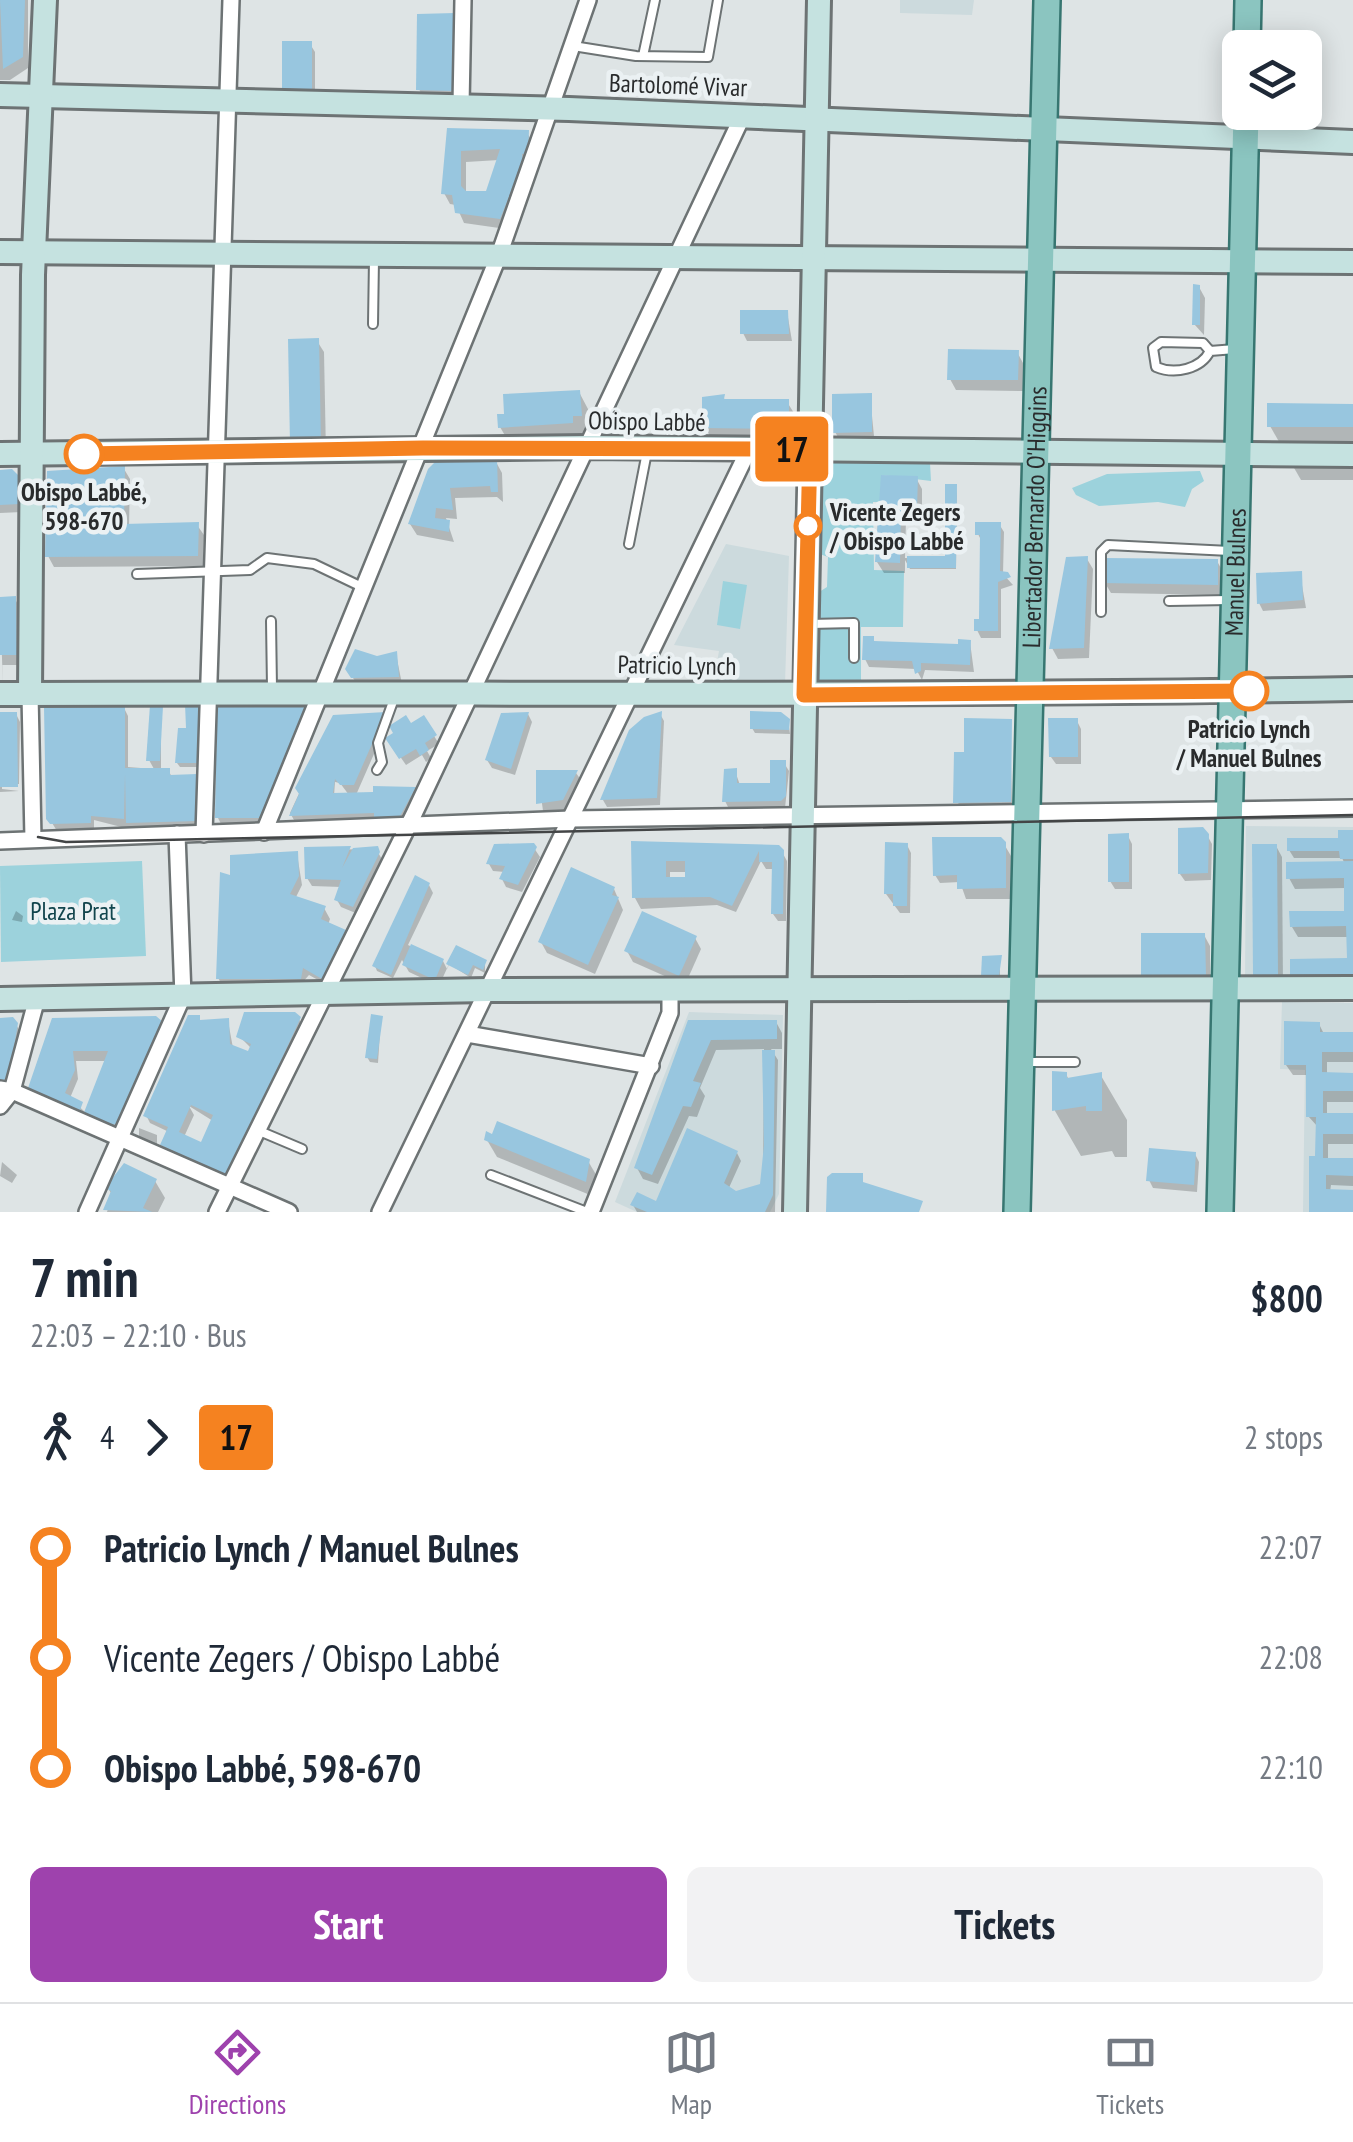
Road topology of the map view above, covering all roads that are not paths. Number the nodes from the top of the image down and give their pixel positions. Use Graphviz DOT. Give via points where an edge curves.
graph roads {
  1 [pos="45,0"];
  2 [pos="230,0"];
  3 [pos="463,0"];
  4 [pos="588,0"];
  5 [pos="656,0"];
  6 [pos="718,0"];
  7 [pos="818,0"];
  8 [pos="1048,0"];
  9 [pos="1248,0"];
  10 [pos="1247,30"];
  11 [pos="573,46"];
  12 [pos="643,56"];
  13 [pos="0,95"];
  14 [pos="42,96"];
  15 [pos="227,97"];
  16 [pos="461,105"];
  17 [pos="552,108"];
  18 [pos="742,116"];
  19 [pos="816,118"];
  20 [pos="1222,125"];
  21 [pos="1044,128"];
  22 [pos="1245,130"];
  23 [pos="1277,130"];
  24 [pos="1353,142"];
  25 [pos="0,252"];
  26 [pos="34,252"];
  27 [pos="221,253"];
  28 [pos="374,254"];
  29 [pos="500,255"];
  30 [pos="680,255"];
  31 [pos="814,256"];
  32 [pos="1041,258"];
  33 [pos="1242,261"];
  34 [pos="1353,262"];
  35 [pos="374,324"];
  36 [pos="1240,350"];
  37 [pos="1210,351"];
  38 [pos="423,448"];
  39 [pos="587,448"];
  40 [pos="648,448"];
  41 [pos="750,449"];
  42 [pos="810,449"];
  43 [pos="1036,452"];
  44 [pos="214,453"];
  45 [pos="0,454"];
  46 [pos="30,454"];
  47 [pos="1237,454"];
  48 [pos="1353,455"];
  49 [pos="629,544"];
  50 [pos="1235,552"];
  51 [pos="211,572"];
  52 [pos="138,574"];
  53 [pos="366,588"];
  54 [pos="1169,601"];
  55 [pos="1234,601"];
  56 [pos="1101,612"];
  57 [pos="271,621"];
  58 [pos="806,624"];
  59 [pos="854,658"];
  60 [pos="1353,689"];
  61 [pos="633,690"];
  62 [pos="472,691"];
  63 [pos="324,692"];
  64 [pos="396,692"];
  65 [pos="1232,692"];
  66 [pos="208,693"];
  67 [pos="272,693"];
  68 [pos="1030,693"];
  69 [pos="0,694"];
  70 [pos="30,694"];
  71 [pos="804,695"];
  72 [pos="377,770"];
  73 [pos="1353,808"];
  74 [pos="1228,810"];
  75 [pos="1027,813"];
  76 [pos="802,817"];
  77 [pos="571,819"];
  78 [pos="408,826"];
  79 [pos="264,832"];
  80 [pos="177,834"];
  81 [pos="204,834"];
  82 [pos="32,839"];
  83 [pos="0,841"];
  84 [pos="1353,988"];
  85 [pos="1224,989"];
  86 [pos="488,990"];
  87 [pos="1022,990"];
  88 [pos="670,991"];
  89 [pos="798,991"];
  90 [pos="325,993"];
  91 [pos="182,996"];
  92 [pos="0,998"];
  93 [pos="38,998"];
  94 [pos="467,1034"];
  95 [pos="1020,1062"];
  96 [pos="1074,1062"];
  97 [pos="651,1066"];
  98 [pos="6,1090"];
  99 [pos="0,1106"];
  100 [pos="258,1130"];
  101 [pos="121,1137"];
  102 [pos="302,1149"];
  103 [pos="491,1175"];
  104 [pos="796,1181"];
  105 [pos="230,1184"];
  106 [pos="87,1212"];
  107 [pos="217,1212"];
  108 [pos="289,1212"];
  109 [pos="380,1212"];
  110 [pos="589,1212"];
  111 [pos="784,1212"];
  112 [pos="795,1212"];
  113 [pos="1016,1212"];
  114 [pos="1220,1212"];
  1 -- 14 [label="street"];
  2 -- 15 [label="street"];
  3 -- 16 [label="street"];
  4 -- 11 [label="street"];
  5 -- 12 [label="lane"];
  6 -- 12 [label="lane" via="708,57"];
  7 -- 19 [label="street"];
  8 -- 21 [label="main road, Libertador Bernardo O'Higgins"];
  9 -- 10 [label="main road"];
  11 -- 12 [label="lane"];
  11 -- 17 [label="street"];
  13 -- 14 [label="street, Bartolomé Vivar"];
  14 -- 15 [label="street, Bartolomé Vivar"];
  14 -- 26 [label="street"];
  15 -- 16 [label="street, Bartolomé Vivar"];
  15 -- 27 [label="street"];
  16 -- 17 [label="street, Bartolomé Vivar"];
  17 -- 18 [label="street, Bartolomé Vivar"];
  17 -- 29 [label="street"];
  18 -- 19 [label="street, Bartolomé Vivar"];
  18 -- 30 [label="street"];
  19 -- 21 [label="street, Bartolomé Vivar"];
  19 -- 31 [label="street"];
  20 -- 21 [label="street, Bartolomé Vivar"];
  21 -- 32 [label="main road, Libertador Bernardo O'Higgins"];
  22 -- 33 [label="main road, Manuel Bulnes"];
  23 -- 24 [label="street, Bartolomé Vivar"];
  25 -- 26 [label="street"];
  26 -- 27 [label="street"];
  26 -- 46 [label="street"];
  27 -- 28 [label="street"];
  27 -- 44 [label="street"];
  28 -- 29 [label="street"];
  28 -- 35 [label="lane"];
  29 -- 30 [label="street"];
  29 -- 38 [label="street"];
  30 -- 31 [label="street"];
  30 -- 39 [label="street"];
  31 -- 32 [label="street"];
  31 -- 42 [label="street"];
  32 -- 33 [label="street"];
  32 -- 43 [label="main road, Libertador Bernardo O'Higgins"];
  33 -- 34 [label="street"];
  33 -- 36 [label="main road, Manuel Bulnes"];
  36 -- 37 [label="lane"];
  36 -- 47 [label="main road, Manuel Bulnes"];
  37 -- 37 [label="lane" via="1203,343 1161,342 1152,358 1156,367 1193,368"];
  38 -- 39 [label="street, Obispo Labbé"];
  38 -- 44 [label="street, Obispo Labbé"];
  38 -- 53 [label="street"];
  39 -- 40 [label="street, Obispo Labbé"];
  39 -- 62 [label="street"];
  40 -- 41 [label="street, Obispo Labbé"];
  40 -- 49 [label="lane"];
  41 -- 42 [label="street, Obispo Labbé"];
  41 -- 61 [label="street"];
  42 -- 43 [label="street, Obispo Labbé"];
  42 -- 58 [label="street"];
  43 -- 47 [label="street, Obispo Labbé"];
  43 -- 68 [label="main road, Libertador Bernardo O'Higgins"];
  44 -- 46 [label="street, Obispo Labbé"];
  44 -- 51 [label="street"];
  45 -- 46 [label="street, Obispo Labbé"];
  46 -- 70 [label="street"];
  47 -- 48 [label="street, Obispo Labbé"];
  47 -- 50 [label="main road, Manuel Bulnes"];
  50 -- 55 [label="main road, Manuel Bulnes"];
  50 -- 56 [label="lane" via="1108,545 1101,552"];
  51 -- 52 [label="lane"];
  51 -- 53 [label="lane" via="250,570 268,558 314,564"];
  51 -- 66 [label="street"];
  53 -- 63 [label="street"];
  54 -- 55 [label="lane"];
  55 -- 65 [label="main road, Manuel Bulnes"];
  57 -- 67 [label="lane"];
  58 -- 59 [label="lane" via="854,623"];
  58 -- 71 [label="street"];
  60 -- 65 [label="street, Patricio Lynch"];
  61 -- 62 [label="street, Patricio Lynch"];
  61 -- 71 [label="street, Patricio Lynch"];
  61 -- 77 [label="street"];
  62 -- 64 [label="street, Patricio Lynch"];
  62 -- 78 [label="street"];
  63 -- 64 [label="street, Patricio Lynch"];
  63 -- 67 [label="street, Patricio Lynch"];
  63 -- 79 [label="street"];
  64 -- 72 [label="lane" via="378,744"];
  65 -- 68 [label="street, Patricio Lynch"];
  65 -- 74 [label="main road, Manuel Bulnes"];
  66 -- 67 [label="street, Patricio Lynch"];
  66 -- 70 [label="street, Patricio Lynch"];
  66 -- 81 [label="street"];
  68 -- 71 [label="street, Patricio Lynch"];
  68 -- 75 [label="main road, Libertador Bernardo O'Higgins"];
  69 -- 70 [label="street, Patricio Lynch"];
  70 -- 82 [label="street"];
  71 -- 76 [label="street"];
  73 -- 74 [label="street"];
  74 -- 75 [label="street"];
  74 -- 85 [label="main road, Manuel Bulnes"];
  75 -- 76 [label="street"];
  75 -- 87 [label="main road, Libertador Bernardo O'Higgins"];
  76 -- 77 [label="street"];
  76 -- 89 [label="street"];
  77 -- 78 [label="street"];
  77 -- 86 [label="street"];
  78 -- 79 [label="street"];
  78 -- 90 [label="street"];
  79 -- 81 [label="street"];
  80 -- 81 [label="street"];
  80 -- 82 [label="street"];
  80 -- 91 [label="street"];
  82 -- 83 [label="street"];
  84 -- 85 [label="street"];
  85 -- 87 [label="street"];
  85 -- 114 [label="main road, Manuel Bulnes"];
  86 -- 88 [label="street"];
  86 -- 90 [label="street"];
  86 -- 94 [label="street"];
  87 -- 89 [label="street"];
  87 -- 95 [label="main road, Libertador Bernardo O'Higgins"];
  88 -- 89 [label="street"];
  88 -- 97 [label="street" via="670,1013"];
  89 -- 104 [label="street"];
  90 -- 91 [label="street"];
  90 -- 100 [label="street"];
  91 -- 93 [label="street"];
  91 -- 101 [label="street"];
  92 -- 93 [label="street"];
  93 -- 98 [label="street"];
  94 -- 97 [label="street"];
  94 -- 109 [label="street"];
  95 -- 96 [label="lane"];
  95 -- 113 [label="main road, Libertador Bernardo O'Higgins"];
  97 -- 110 [label="street"];
  98 -- 99 [label="street"];
  98 -- 101 [label="street"];
  100 -- 102 [label="lane"];
  100 -- 105 [label="street"];
  101 -- 105 [label="street"];
  101 -- 106 [label="street"];
  103 -- 110 [label="lane"];
  104 -- 111 [label="street"];
  104 -- 112 [label="street"];
  105 -- 107 [label="street"];
  105 -- 108 [label="street"];
}
